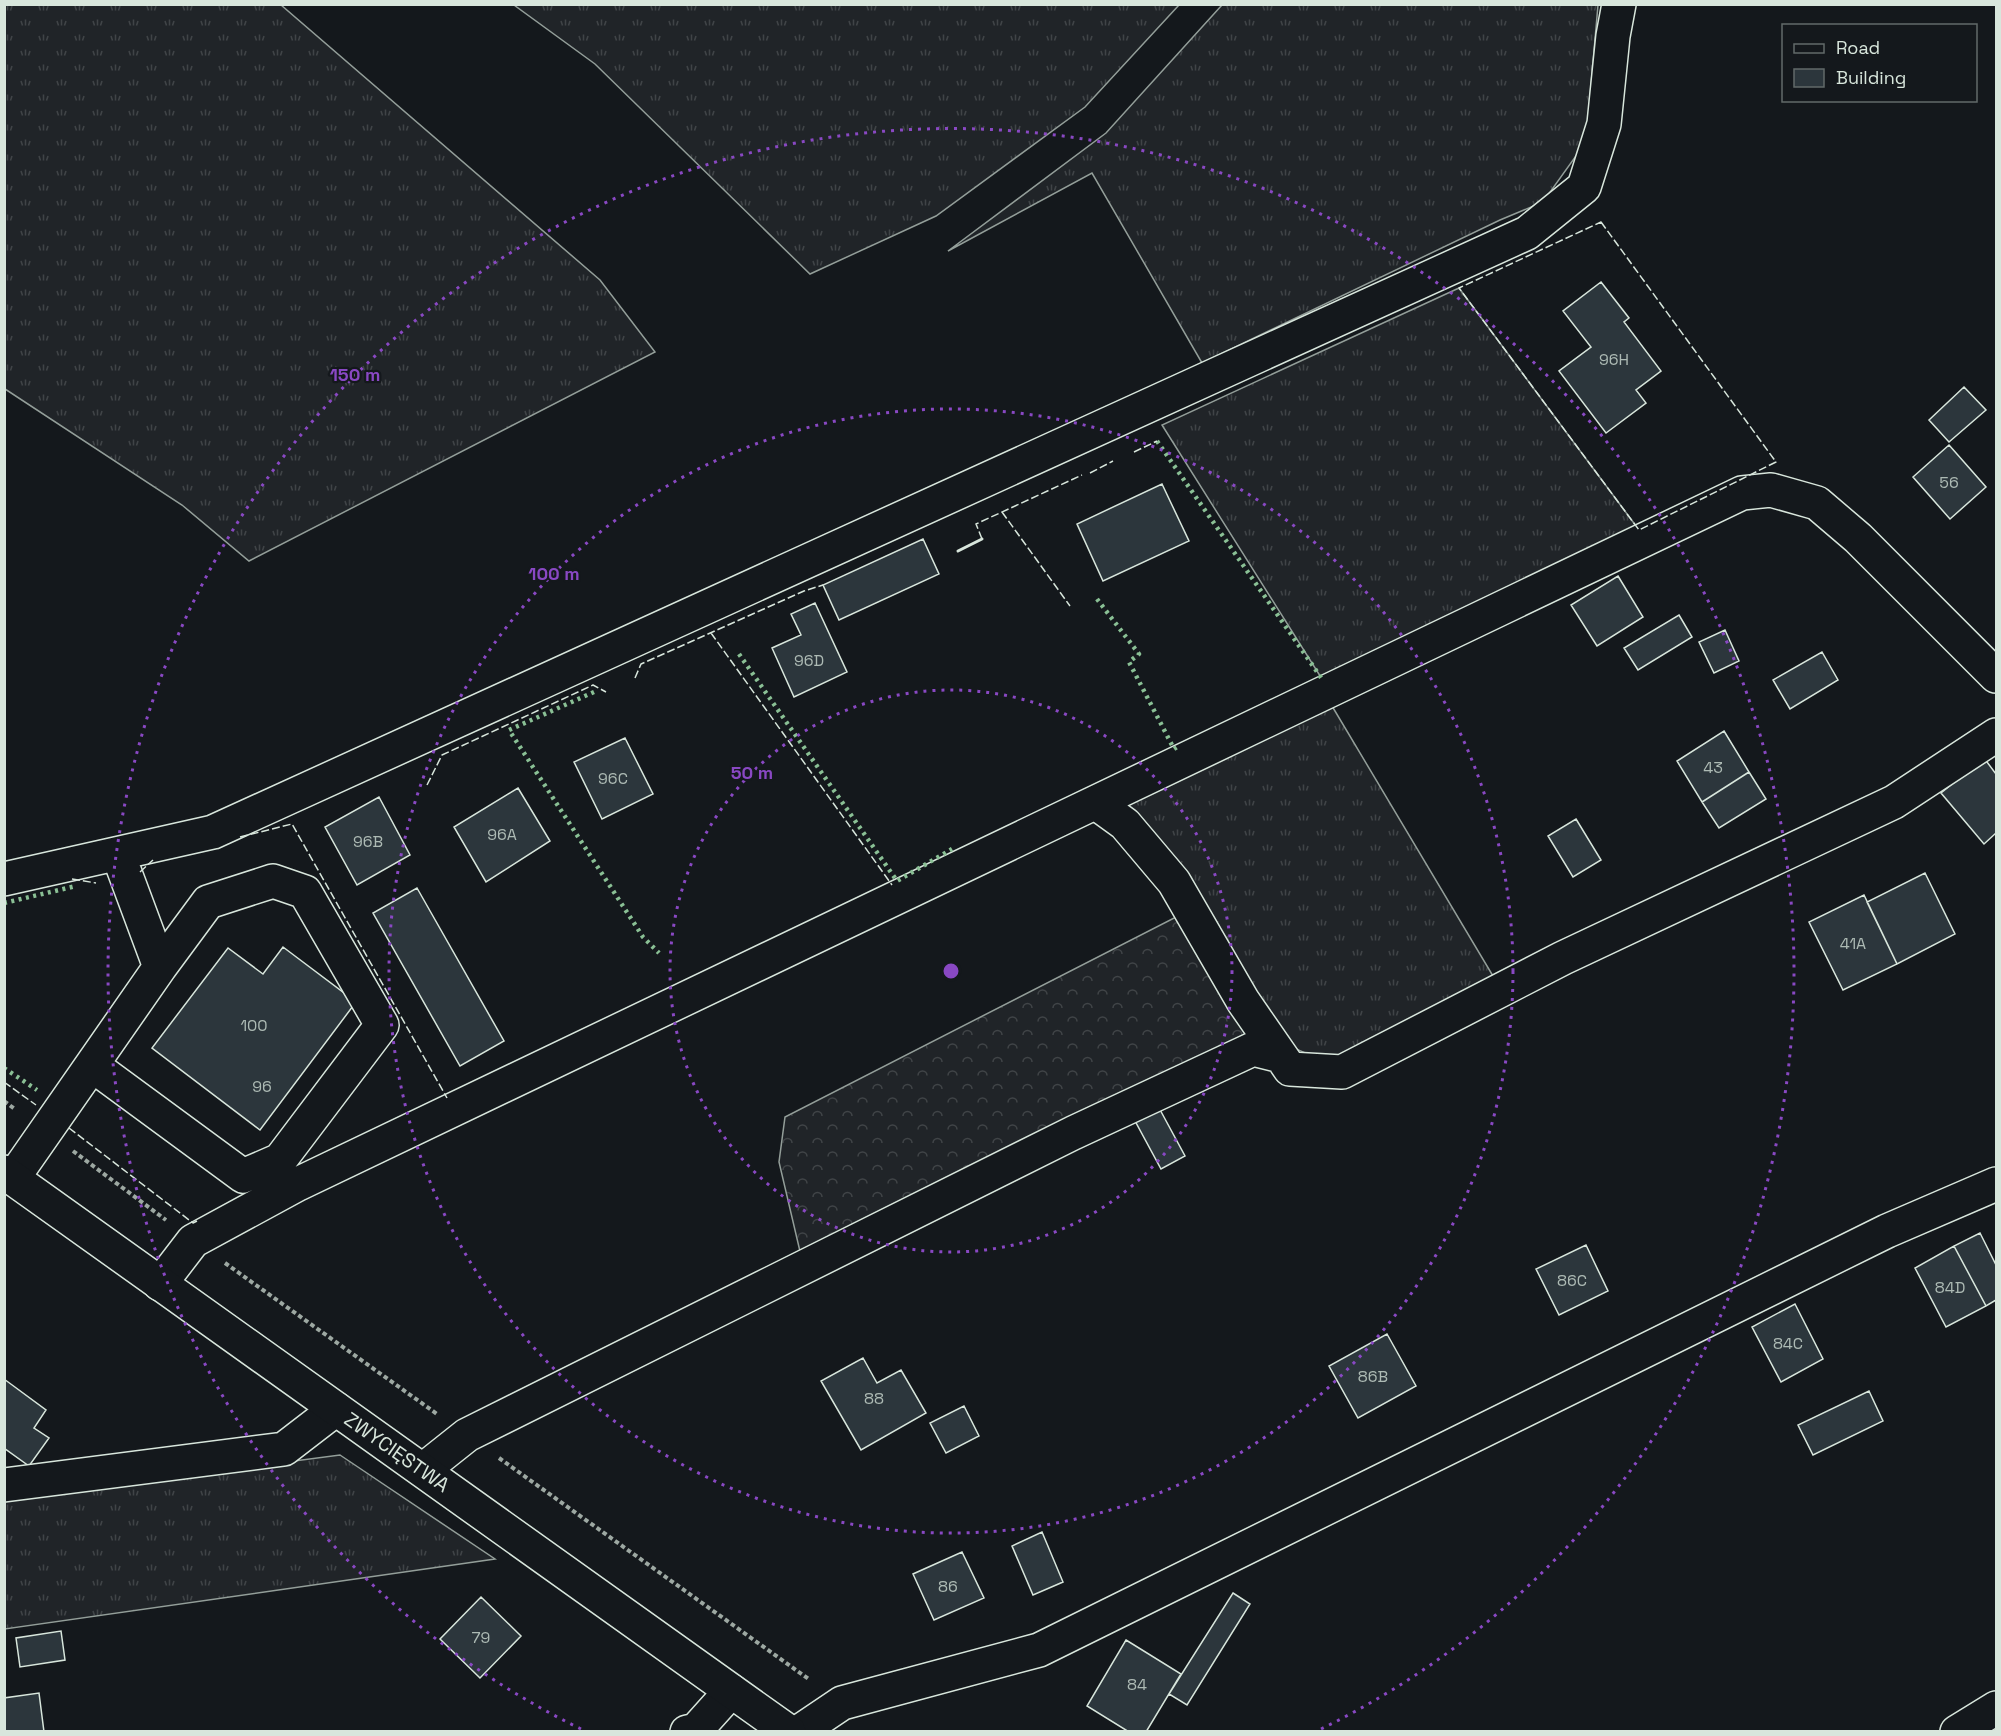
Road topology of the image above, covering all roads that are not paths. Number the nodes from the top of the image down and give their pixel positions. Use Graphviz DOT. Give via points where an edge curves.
graph roads {
  1 [pos="1619,4"];
  2 [pos="1996,676"];
  3 [pos="1996,735"];
  4 [pos="1096,803"];
  5 [pos="117,854"];
  6 [pos="4,879"];
  7 [pos="160,967"];
  8 [pos="1281,1056"];
  9 [pos="92,1065"];
  10 [pos="9,1175"];
  11 [pos="1996,1184"];
  12 [pos="160,1284"];
  13 [pos="336,1409"];
  14 [pos="423,1470"];
  15 [pos="4,1485"];
  16 [pos="731,1691"];
  17 [pos="1996,1708"];
  18 [pos="687,1731"];
  19 [pos="789,1731"];
  20 [pos="799,1731"];
  21 [pos="1957,1731"];
  1 -- 5 [label="street" via="1604,124 1584,187 1527,234 213,832"];
  2 -- 4 [label="street" via="1858,538 1817,503 1771,490 1742,493"];
  3 -- 8 [label="street" via="1894,801 1563,958 1342,1072 1290,1069"];
  4 -- 8 [label="street" via="1125,824 1174,882 1243,1001"];
  4 -- 12 [label="street" via="298,1184 193,1241"];
  5 -- 6 [label="street"];
  5 -- 7 [label="street"];
  7 -- 9 [label="street"];
  7 -- 9 [label="street" via="208,902 273,880 304,892 382,1025 280,1160 243,1176"];
  8 -- 14 [label="street" via="1253,1049 1073,1133 466,1435"];
  9 -- 10 [label="street"];
  10 -- 12 [label="street, ZWYCIĘSTWA"];
  11 -- 20 [label="street" via="1887,1231 1039,1650 842,1703"];
  12 -- 13 [label="street, ZWYCIĘSTWA"];
  13 -- 14 [label="street, ZWYCIĘSTWA"];
  13 -- 15 [label="street" via="284,1449"];
  14 -- 16 [label="street, ZWYCIĘSTWA"];
  16 -- 18 [label="street" via="696,1730"];
  16 -- 19 [label="street, ZWYCIĘSTWA"];
  17 -- 21 [label="street"];
}
